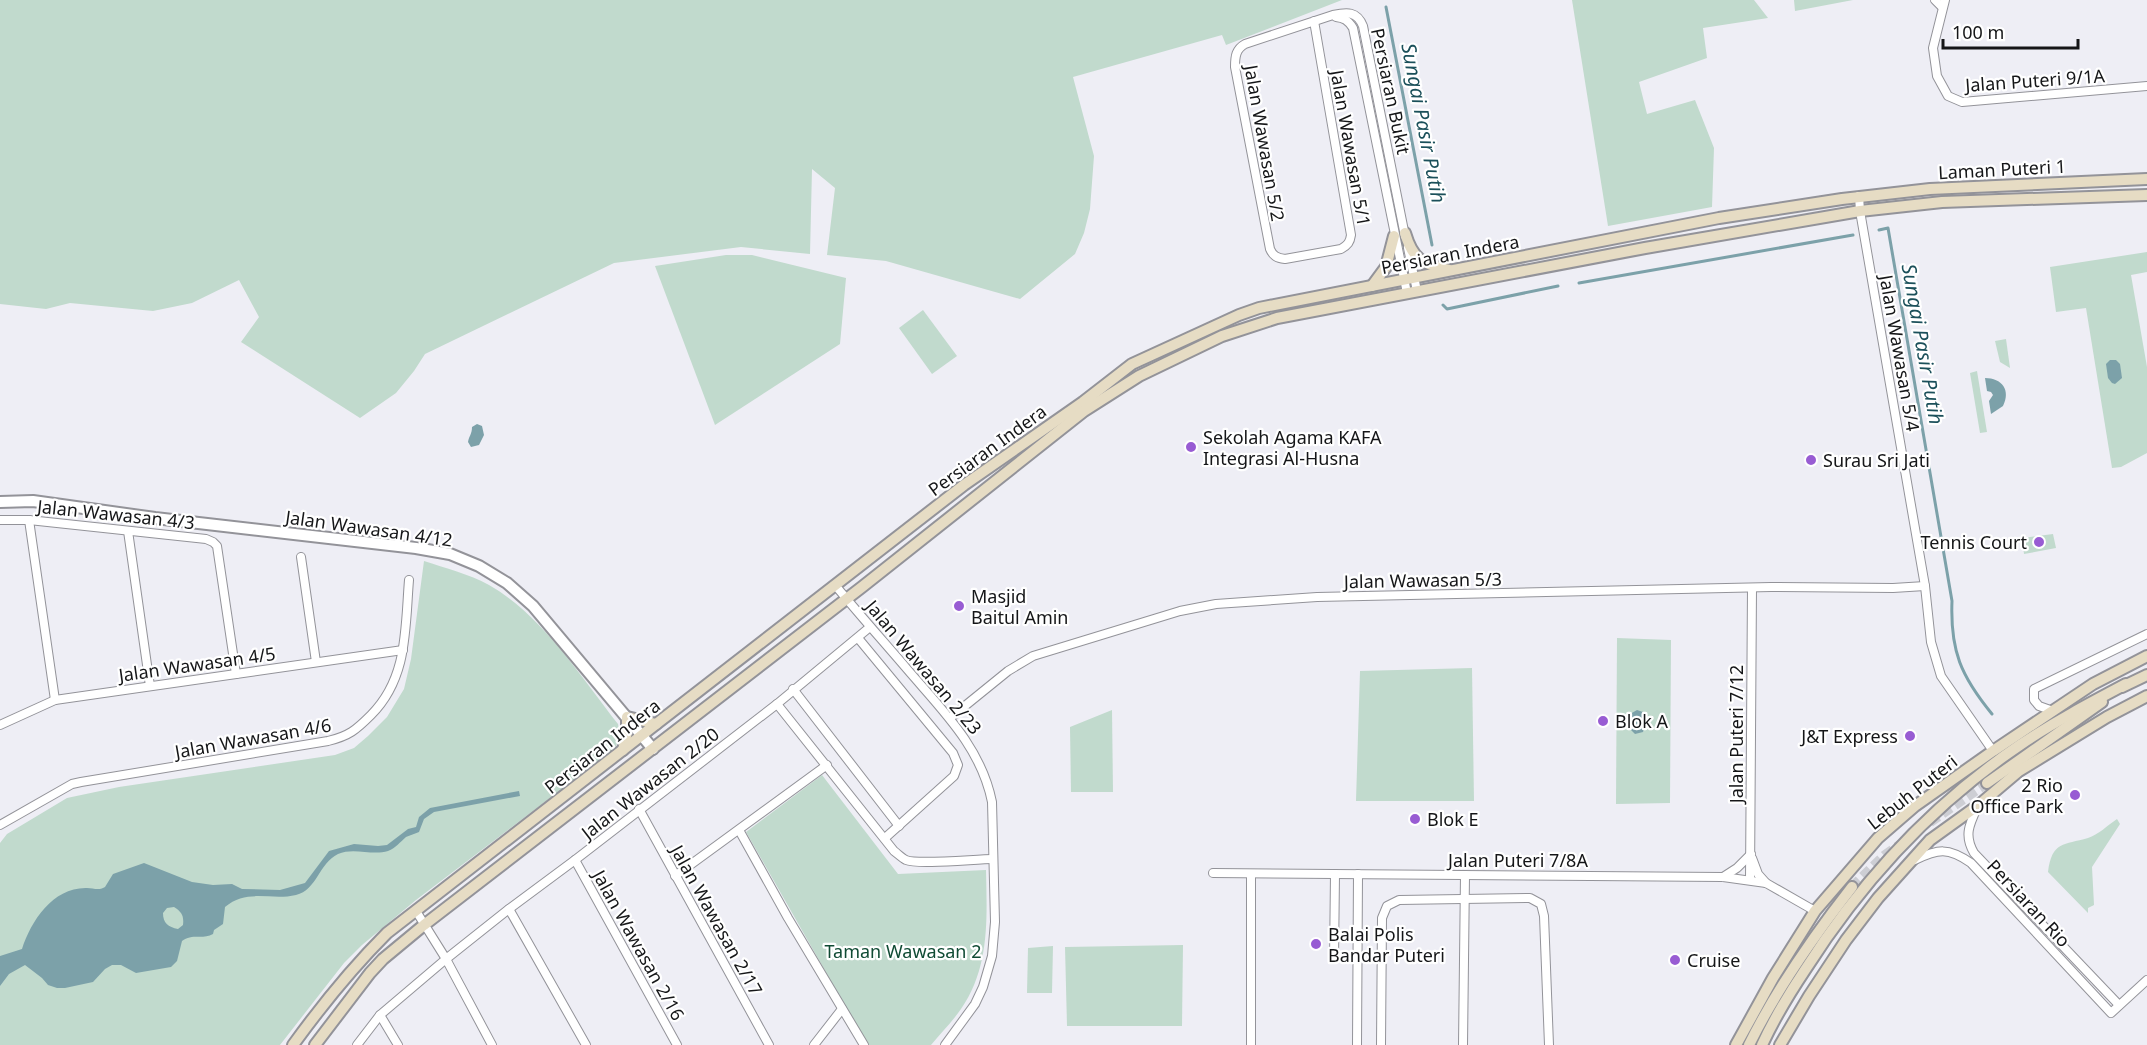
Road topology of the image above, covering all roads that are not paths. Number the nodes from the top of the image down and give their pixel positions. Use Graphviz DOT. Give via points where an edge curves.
graph roads {
  1 [pos="1935,0"];
  2 [pos="1943,3"];
  3 [pos="1325,18"];
  4 [pos="1314,21"];
  5 [pos="2147,86"];
  6 [pos="2147,179"];
  7 [pos="2147,195"];
  8 [pos="1859,196"];
  9 [pos="1860,211"];
  10 [pos="1399,234"];
  11 [pos="1315,255"];
  12 [pos="1450,270"];
  13 [pos="1409,280"];
  14 [pos="1372,286"];
  15 [pos="1412,292"];
  16 [pos="0,502"];
  17 [pos="0,520"];
  18 [pos="29,520"];
  19 [pos="128,531"];
  20 [pos="301,557"];
  21 [pos="410,580"];
  22 [pos="835,585"];
  23 [pos="1925,586"];
  24 [pos="1752,588"];
  25 [pos="847,599"];
  26 [pos="870,627"];
  27 [pos="2147,634"];
  28 [pos="858,638"];
  29 [pos="403,650"];
  30 [pos="2147,656"];
  31 [pos="316,662"];
  32 [pos="2147,668"];
  33 [pos="236,674"];
  34 [pos="2147,675"];
  35 [pos="2126,684"];
  36 [pos="150,686"];
  37 [pos="793,689"];
  38 [pos="2147,696"];
  39 [pos="55,700"];
  40 [pos="777,704"];
  41 [pos="2053,711"];
  42 [pos="627,717"];
  43 [pos="950,718"];
  44 [pos="656,724"];
  45 [pos="0,725"];
  46 [pos="642,735"];
  47 [pos="653,749"];
  48 [pos="623,750"];
  49 [pos="1996,756"];
  50 [pos="827,765"];
  51 [pos="1987,783"];
  52 [pos="1980,804"];
  53 [pos="639,809"];
  54 [pos="0,825"];
  55 [pos="899,826"];
  56 [pos="739,830"];
  57 [pos="885,838"];
  58 [pos="1751,854"];
  59 [pos="993,859"];
  60 [pos="575,860"];
  61 [pos="1911,862"];
  62 [pos="1213,873"];
  63 [pos="1251,874"];
  64 [pos="1335,874"];
  65 [pos="1358,874"];
  66 [pos="1465,875"];
  67 [pos="675,876"];
  68 [pos="1723,877"];
  69 [pos="1750,880"];
  70 [pos="1766,883"];
  71 [pos="1852,887"];
  72 [pos="1464,899"];
  73 [pos="509,909"];
  74 [pos="416,911"];
  75 [pos="1815,911"];
  76 [pos="424,925"];
  77 [pos="446,959"];
  78 [pos="1334,959"];
  79 [pos="2147,980"];
  80 [pos="2119,1005"];
  81 [pos="842,1009"];
  82 [pos="380,1015"];
  83 [pos="293,1045"];
  84 [pos="315,1045"];
  85 [pos="357,1045"];
  86 [pos="398,1045"];
  87 [pos="492,1045"];
  88 [pos="586,1045"];
  89 [pos="677,1045"];
  90 [pos="770,1045"];
  91 [pos="814,1045"];
  92 [pos="864,1045"];
  93 [pos="945,1045"];
  94 [pos="1251,1045"];
  95 [pos="1357,1045"];
  96 [pos="1381,1045"];
  97 [pos="1462,1045"];
  98 [pos="1549,1045"];
  99 [pos="1736,1045"];
  100 [pos="1749,1045"];
  101 [pos="1762,1045"];
  102 [pos="1780,1045"];
  1 -- 2 [label="street"];
  2 -- 5 [label="street, Jalan Puteri 9/1A" via="1933,48 1936,76 1948,96 1962,102"];
  3 -- 4 [label="street, Jalan Wawasan 5/2"];
  3 -- 10 [label="street, Persiaran Bukit" via="1350,13 1363,26"];
  4 -- 11 [label="street, Jalan Wawasan 5/1" via="1351,235 1346,246"];
  4 -- 11 [label="street, Jalan Wawasan 5/2" via="1245,44 1235,59 1272,254 1285,260"];
  6 -- 8 [label="main road, Laman Puteri 1"];
  7 -- 9 [label="main road, Laman Puteri 1" via="1942,202"];
  8 -- 9 [label="street, Jalan Wawasan 5/4"];
  8 -- 12 [label="main road, Persiaran Indera" via="1719,218"];
  9 -- 15 [label="main road, Persiaran Indera"];
  9 -- 23 [label="street, Jalan Wawasan 5/4"];
  10 -- 12 [label="main road" via="1412,254 1427,264"];
  10 -- 13 [label="street, Persiaran Bukit"];
  10 -- 14 [label="main road" via="1386,267"];
  12 -- 13 [label="main road, Persiaran Indera"];
  13 -- 14 [label="main road, Persiaran Indera"];
  13 -- 15 [label="street, Persiaran Bukit"];
  14 -- 22 [label="main road, Persiaran Indera" via="1259,308 1132,364 964,485"];
  15 -- 25 [label="main road, Persiaran Indera" via="1277,318 1222,336 1139,376 1084,411"];
  16 -- 42 [label="street, Jalan Wawasan 4/12" via="33,501 450,554 507,584 533,606"];
  17 -- 18 [label="street, Jalan Wawasan 4/3"];
  18 -- 19 [label="street, Jalan Wawasan 4/3"];
  18 -- 39 [label="street"];
  19 -- 33 [label="street, Jalan Wawasan 4/3" via="206,539 217,546"];
  19 -- 36 [label="street"];
  20 -- 31 [label="street"];
  21 -- 29 [label="street, Jalan Wawasan 4/6"];
  22 -- 25 [label="street, Jalan Wawasan 2/23"];
  22 -- 44 [label="main road, Persiaran Indera"];
  23 -- 24 [label="street, Jalan Wawasan 5/3"];
  23 -- 49 [label="street" via="1930,642 1941,676"];
  24 -- 43 [label="street, Jalan Wawasan 5/3" via="1317,597 1198,607 1033,656"];
  24 -- 58 [label="street, Jalan Puteri 7/12"];
  25 -- 26 [label="street, Jalan Wawasan 2/23"];
  25 -- 47 [label="main road, Persiaran Indera"];
  26 -- 28 [label="street, Jalan Wawasan 2/20"];
  26 -- 43 [label="street, Jalan Wawasan 2/23"];
  27 -- 41 [label="street" via="2034,689 2034,700"];
  28 -- 37 [label="street, Jalan Wawasan 2/20"];
  28 -- 55 [label="street" via="957,758 954,776"];
  29 -- 31 [label="street, Jalan Wawasan 4/5"];
  29 -- 54 [label="street, Jalan Wawasan 4/6" via="392,689 350,735 72,784"];
  30 -- 41 [label="main road, Lebuh Puteri" via="2093,684"];
  31 -- 33 [label="street, Jalan Wawasan 4/5"];
  32 -- 49 [label="main road" via="2111,685"];
  33 -- 36 [label="street, Jalan Wawasan 4/5"];
  34 -- 35 [label="main road"];
  35 -- 49 [label="main road"];
  35 -- 51 [label="main road"];
  36 -- 39 [label="street, Jalan Wawasan 4/5"];
  37 -- 40 [label="street, Jalan Wawasan 2/20"];
  37 -- 55 [label="street"];
  38 -- 52 [label="main road" via="2019,771"];
  39 -- 45 [label="street, Jalan Wawasan 4/5"];
  40 -- 50 [label="street"];
  40 -- 53 [label="street, Jalan Wawasan 2/20"];
  41 -- 49 [label="main road, Lebuh Puteri"];
  42 -- 44 [label="main road"];
  42 -- 46 [label="street, Jalan Wawasan 4/12"];
  42 -- 48 [label="main road"];
  43 -- 59 [label="street, Jalan Wawasan 2/23" via="972,748 990,789"];
  44 -- 46 [label="main road, Persiaran Indera"];
  46 -- 47 [label="street, Jalan Wawasan 4/12"];
  46 -- 48 [label="main road, Persiaran Indera"];
  47 -- 76 [label="main road, Persiaran Indera"];
  48 -- 74 [label="main road, Persiaran Indera"];
  49 -- 75 [label="main road, Lebuh Puteri" via="1897,820"];
  49 -- 101 [label="main road" via="1872,878 1818,950"];
  50 -- 56 [label="street"];
  50 -- 57 [label="street"];
  52 -- 61 [label="main road" via="1930,840"];
  52 -- 80 [label="street, Persiaran Rio" via="1967,834 1974,853"];
  53 -- 60 [label="street, Jalan Wawasan 2/20"];
  53 -- 67 [label="street, Jalan Wawasan 2/17"];
  55 -- 57 [label="street"];
  56 -- 67 [label="street"];
  56 -- 81 [label="street"];
  57 -- 59 [label="street" via="906,860"];
  58 -- 68 [label="street"];
  58 -- 69 [label="street, Jalan Puteri 7/12"];
  58 -- 70 [label="street"];
  59 -- 93 [label="street, Jalan Wawasan 2/23" via="992,956 975,1004"];
  60 -- 73 [label="street, Jalan Wawasan 2/20"];
  60 -- 89 [label="street, Jalan Wawasan 2/16"];
  61 -- 80 [label="street, Persiaran Rio" via="1933,852 1952,851 1971,863 2111,1012"];
  61 -- 102 [label="main road" via="1846,940"];
  62 -- 63 [label="street, Jalan Puteri 7/8A"];
  63 -- 64 [label="street, Jalan Puteri 7/8A"];
  63 -- 94 [label="street"];
  64 -- 65 [label="street, Jalan Puteri 7/8A"];
  64 -- 78 [label="street"];
  65 -- 66 [label="street, Jalan Puteri 7/8A"];
  65 -- 95 [label="street"];
  66 -- 68 [label="street, Jalan Puteri 7/8A"];
  66 -- 72 [label="street"];
  67 -- 90 [label="street, Jalan Wawasan 2/17"];
  68 -- 69 [label="street, Jalan Puteri 7/8A"];
  69 -- 70 [label="street, Jalan Puteri 7/8A"];
  70 -- 75 [label="street, Jalan Puteri 7/8A"];
  71 -- 100 [label="main road" via="1815,935"];
  72 -- 96 [label="street" via="1400,900 1387,906 1382,918"];
  72 -- 97 [label="street"];
  72 -- 98 [label="street" via="1530,898 1541,904"];
  73 -- 77 [label="street, Jalan Wawasan 2/20"];
  73 -- 88 [label="street"];
  74 -- 76 [label="street"];
  74 -- 83 [label="main road, Persiaran Indera" via="362,958"];
  75 -- 99 [label="main road, Lebuh Puteri"];
  76 -- 77 [label="street"];
  76 -- 84 [label="main road, Persiaran Indera" via="370,973"];
  77 -- 82 [label="street, Jalan Wawasan 2/20"];
  77 -- 87 [label="street"];
  79 -- 80 [label="street"];
  81 -- 91 [label="street"];
  81 -- 92 [label="street"];
  82 -- 85 [label="street, Jalan Wawasan 2/20"];
  82 -- 86 [label="street"];
}
